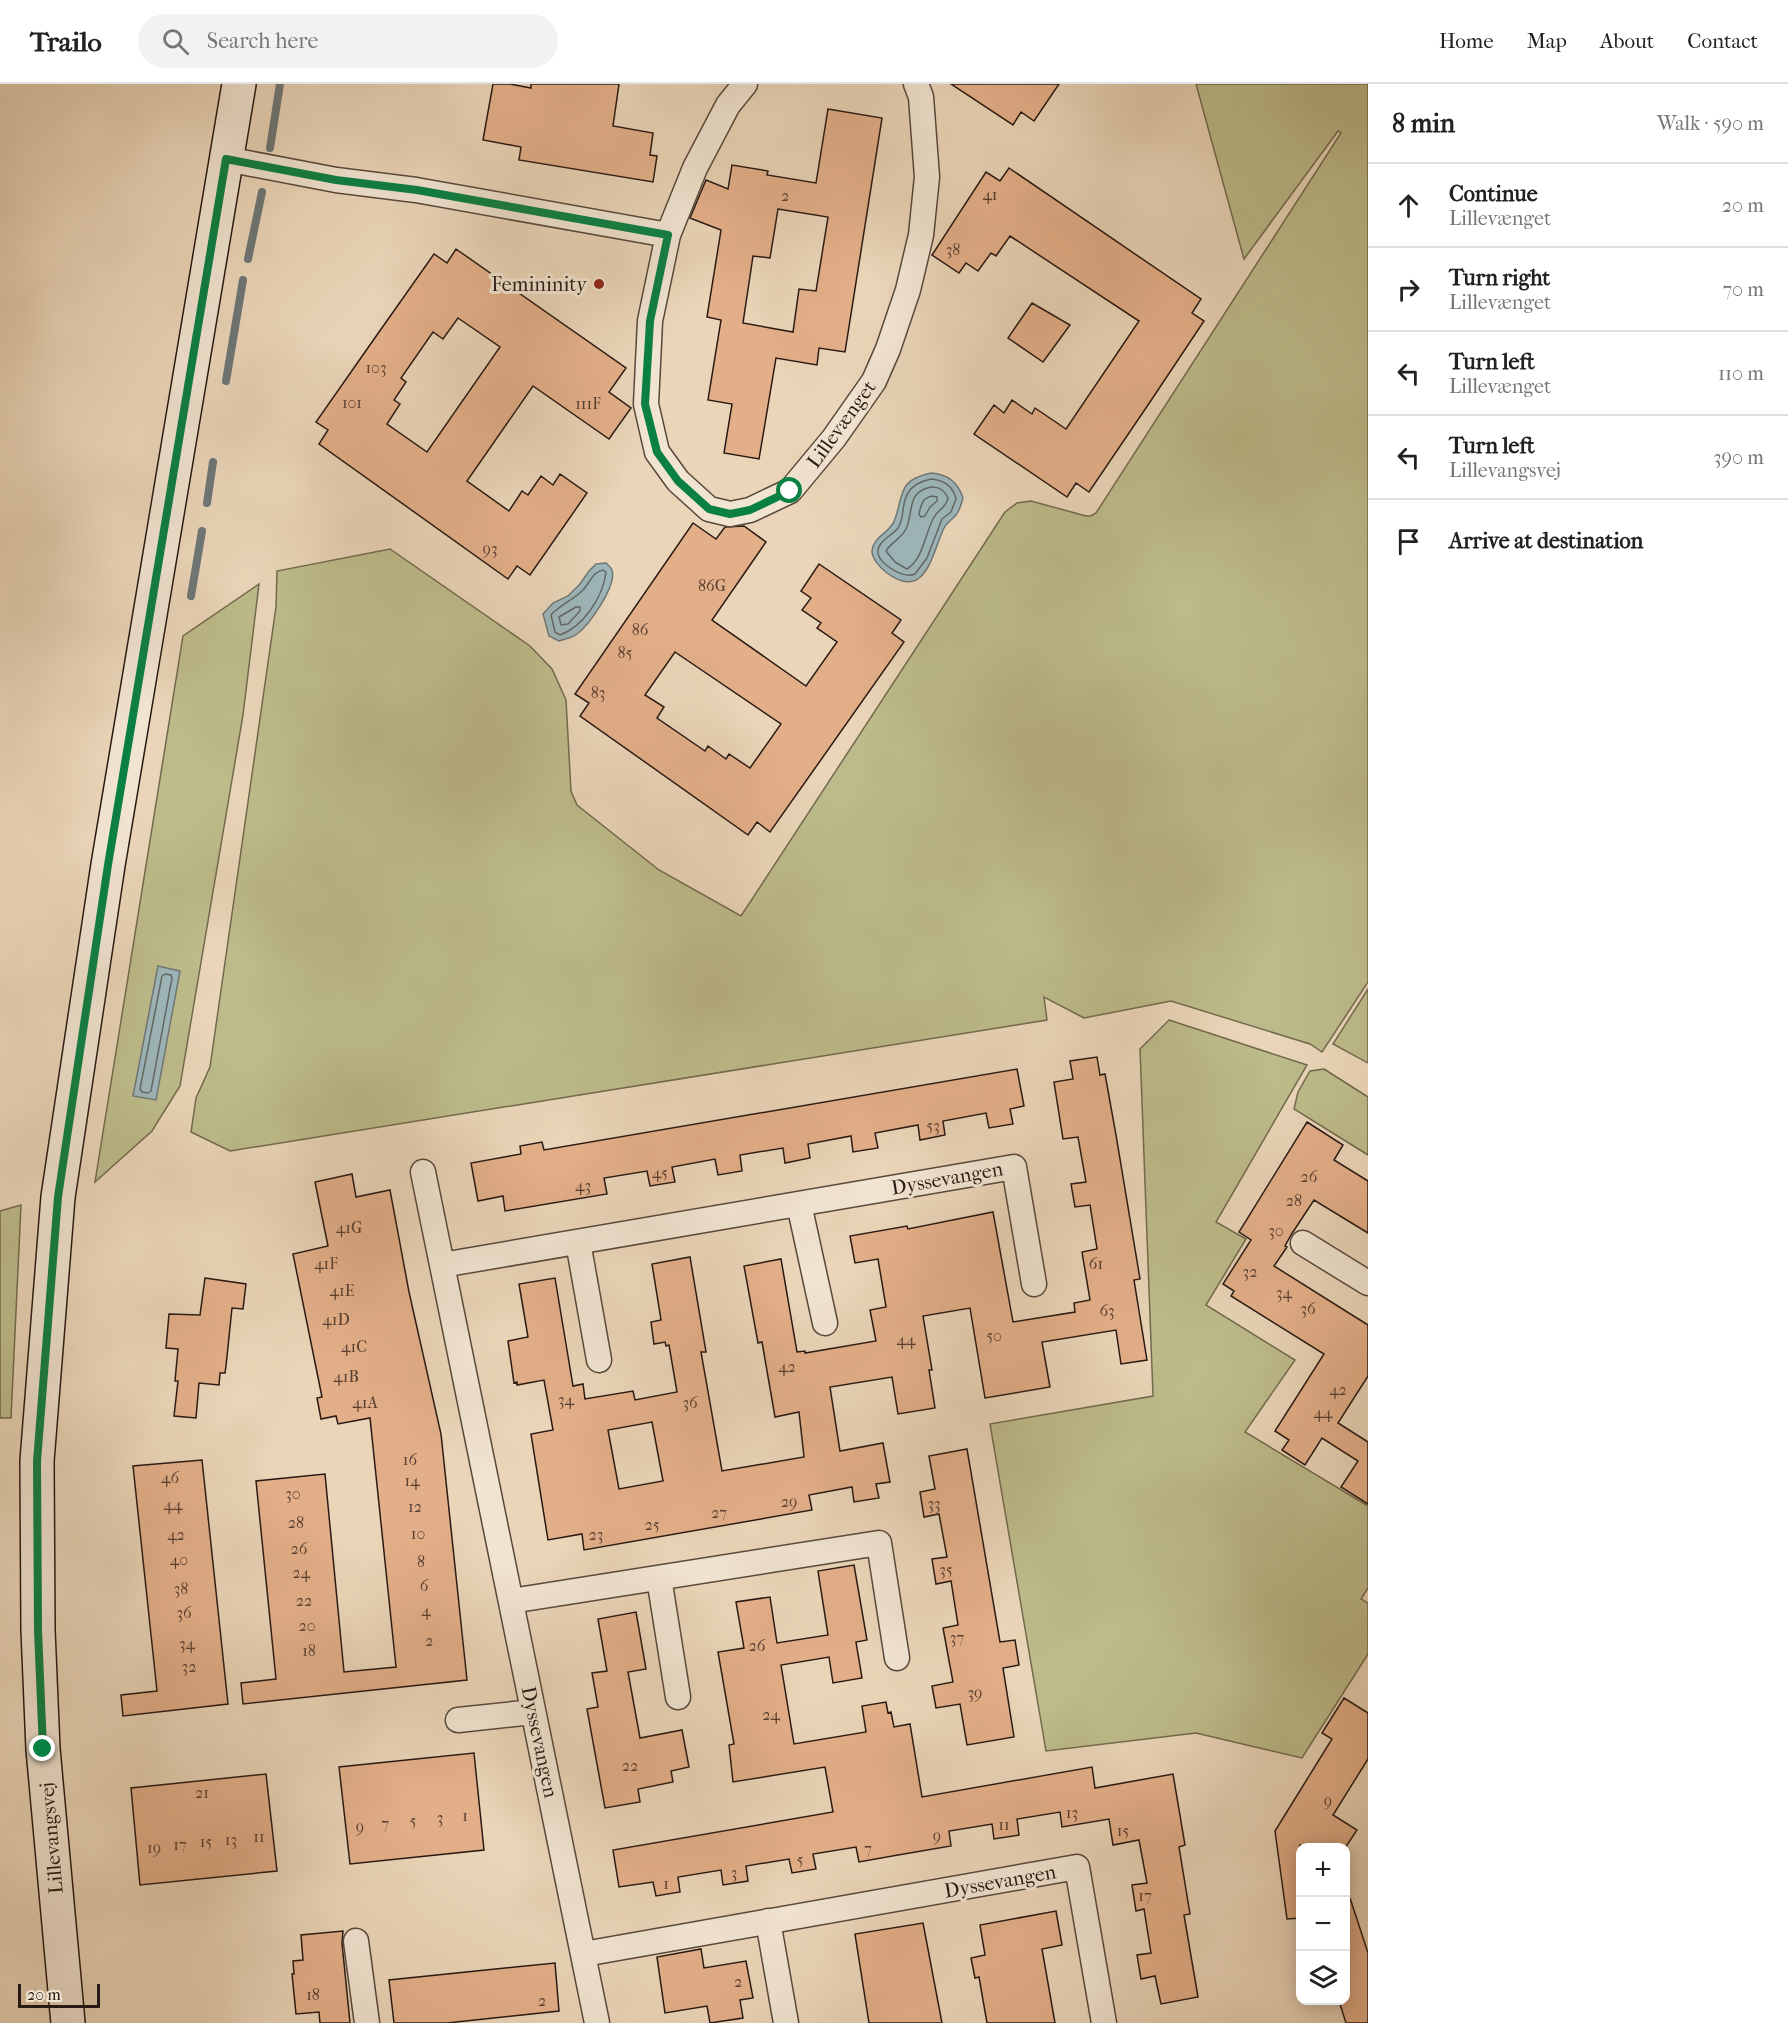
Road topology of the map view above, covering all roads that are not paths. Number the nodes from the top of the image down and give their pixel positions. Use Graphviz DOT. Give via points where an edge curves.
graph roads {
  1 [pos="239,84"];
  2 [pos="745,84"];
  3 [pos="916,84"];
  4 [pos="226,159"];
  5 [pos="668,235"];
  6 [pos="423,1172"];
  7 [pos="799,1204"];
  8 [pos="578,1242"];
  9 [pos="1303,1243"];
  10 [pos="442,1265"];
  11 [pos="1368,1283"];
  12 [pos="1034,1284"];
  13 [pos="825,1323"];
  14 [pos="599,1360"];
  15 [pos="659,1578"];
  16 [pos="511,1600"];
  17 [pos="897,1658"];
  18 [pos="678,1697"];
  19 [pos="533,1712"];
  20 [pos="458,1720"];
  21 [pos="768,1921"];
  22 [pos="356,1941"];
  23 [pos="584,1954"];
  24 [pos="68,2023"];
  25 [pos="367,2023"];
  26 [pos="597,2023"];
  27 [pos="786,2023"];
  28 [pos="1104,2023"];
  1 -- 4 [label="street, Lillevangsvej"];
  2 -- 5 [label="street, Lillevænget" via="728,105 695,168"];
  3 -- 5 [label="street, Lillevænget" via="921,97 927,177 924,212 908,290 888,349 861,400 790,491 750,510 730,514 709,509 678,481 657,452 645,404 650,321"];
  4 -- 5 [label="street"];
  4 -- 24 [label="street, Lillevangsvej" via="108,865 58,1197 37,1461 38,1630 43,1749"];
  6 -- 10 [label="street, Dyssevangen"];
  7 -- 8 [label="street, Dyssevangen"];
  7 -- 12 [label="street, Dyssevangen" via="1014,1167"];
  7 -- 13 [label="street"];
  8 -- 10 [label="street, Dyssevangen"];
  8 -- 14 [label="street"];
  9 -- 11 [label="street"];
  10 -- 16 [label="street, Dyssevangen"];
  15 -- 16 [label="street"];
  15 -- 17 [label="street" via="879,1543"];
  15 -- 18 [label="street"];
  16 -- 19 [label="street, Dyssevangen"];
  19 -- 20 [label="street"];
  19 -- 23 [label="street, Dyssevangen"];
  21 -- 23 [label="street, Dyssevangen"];
  21 -- 27 [label="street"];
  21 -- 28 [label="street, Dyssevangen" via="1077,1867"];
  22 -- 25 [label="street"];
  23 -- 26 [label="street, Dyssevangen"];
}
